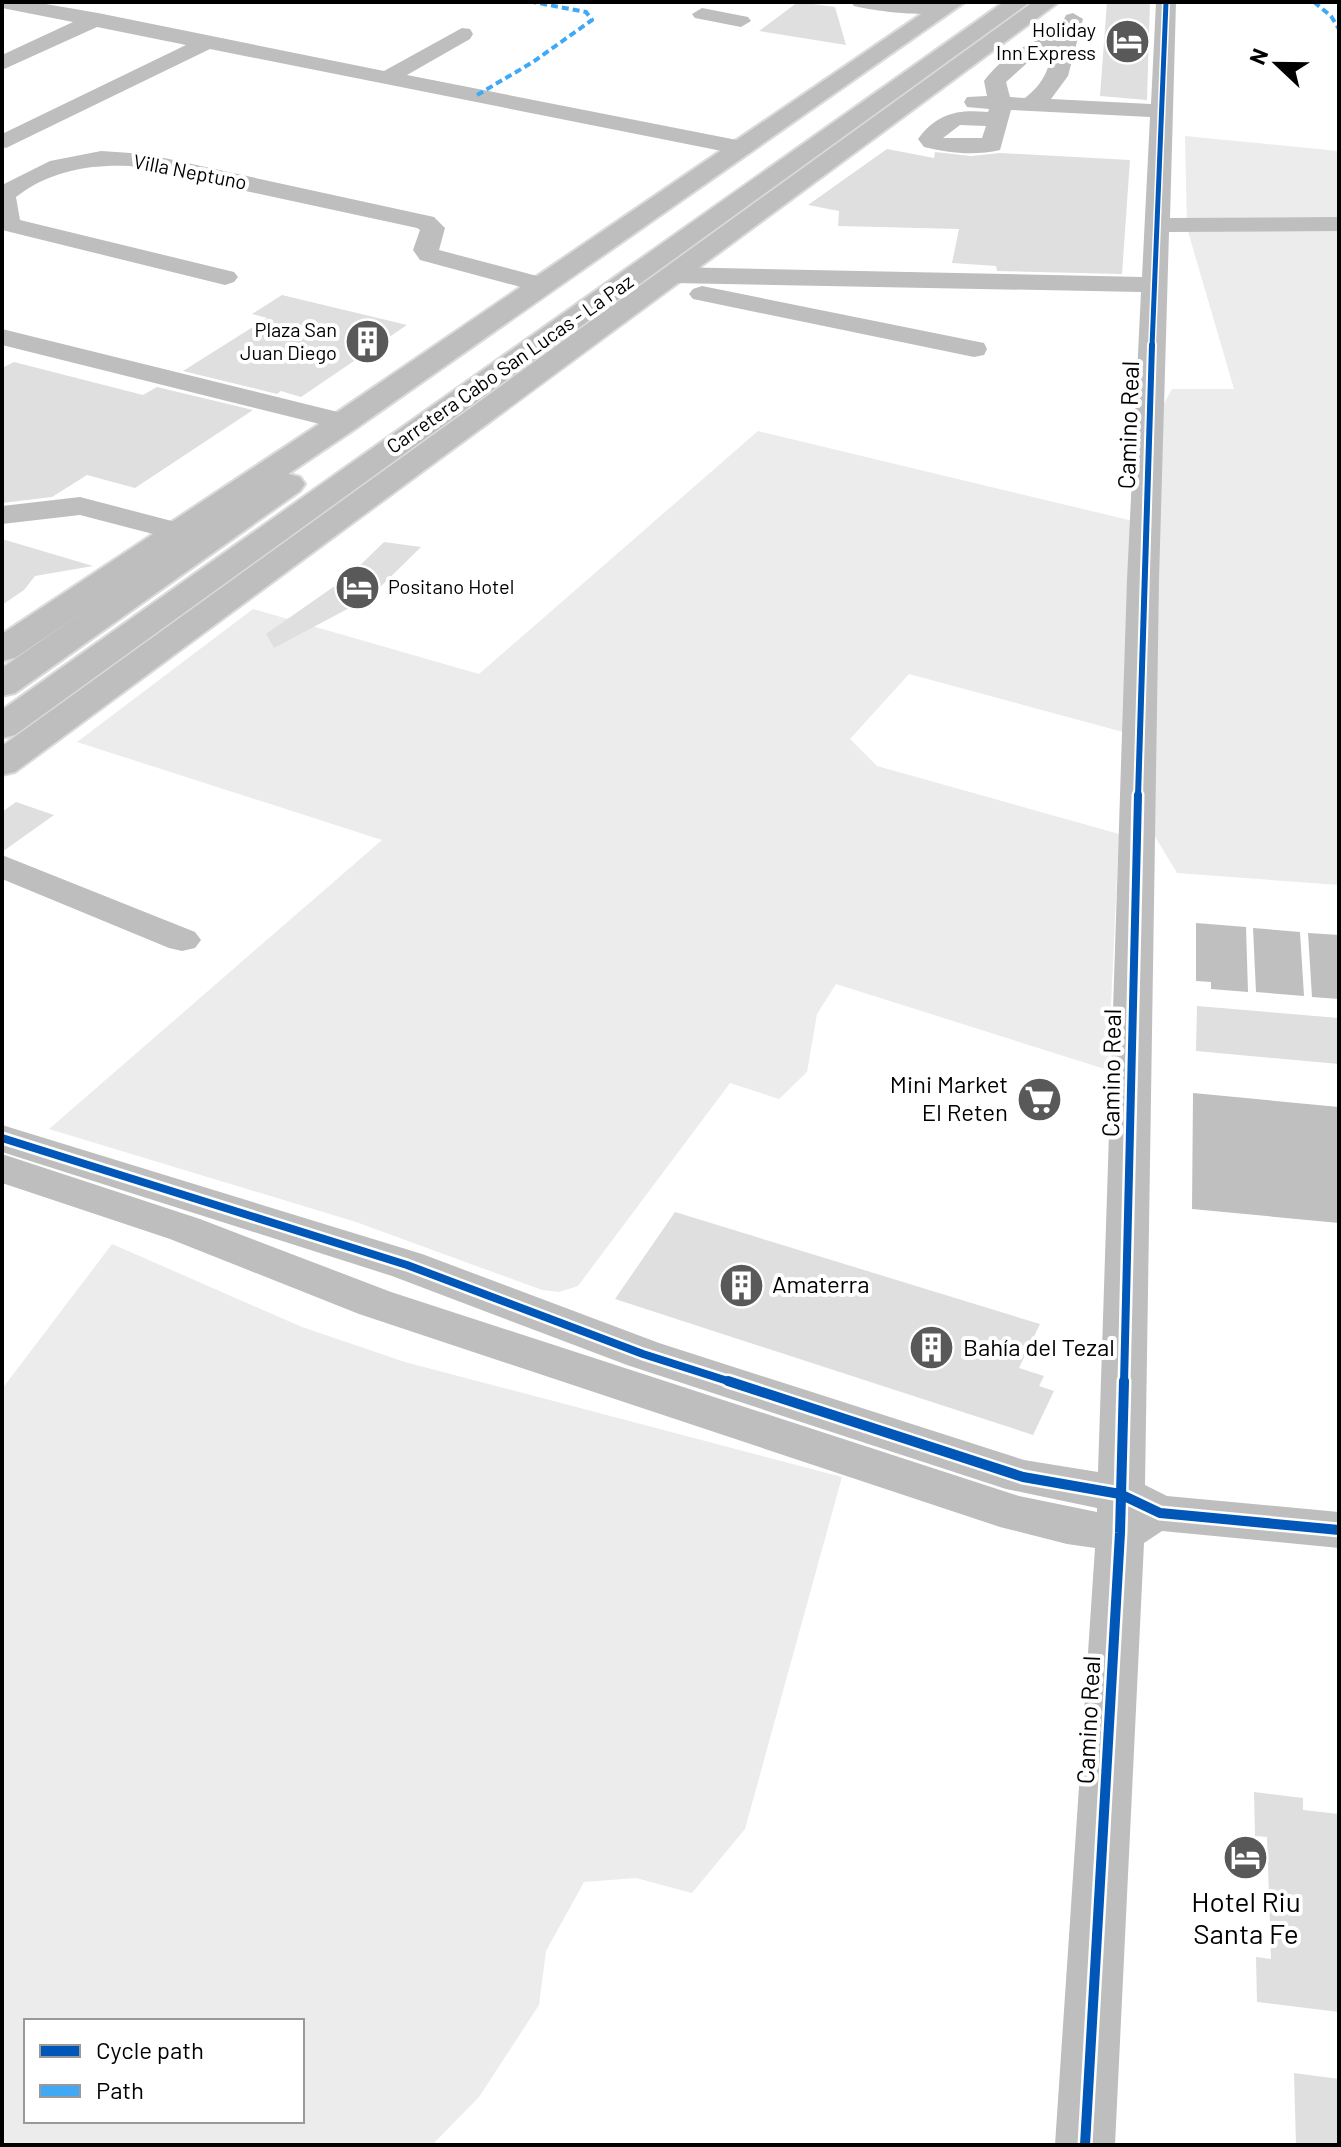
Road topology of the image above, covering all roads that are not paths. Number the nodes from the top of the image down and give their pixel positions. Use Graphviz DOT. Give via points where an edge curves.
graph roads {
  1 [pos="2,2"];
  2 [pos="719,2"];
  3 [pos="861,2"];
  4 [pos="979,2"];
  5 [pos="1019,2"];
  6 [pos="1048,2"];
  7 [pos="1166,2"];
  8 [pos="91,10"];
  9 [pos="942,10"];
  10 [pos="741,21"];
  11 [pos="462,34"];
  12 [pos="210,41"];
  13 [pos="2,63"];
  14 [pos="389,77"];
  15 [pos="922,95"];
  16 [pos="1030,105"];
  17 [pos="993,108"];
  18 [pos="1163,111"];
  19 [pos="6,141"];
  20 [pos="742,148"];
  21 [pos="1339,224"];
  22 [pos="1157,225"];
  23 [pos="225,277"];
  24 [pos="666,280"];
  25 [pos="543,285"];
  26 [pos="1154,285"];
  27 [pos="2,337"];
  28 [pos="974,349"];
  29 [pos="532,375"];
  30 [pos="344,422"];
  31 [pos="386,452"];
  32 [pos="2,515"];
  33 [pos="176,531"];
  34 [pos="300,548"];
  35 [pos="2,650"];
  36 [pos="2,685"];
  37 [pos="2,727"];
  38 [pos="2,764"];
  39 [pos="2,866"];
  40 [pos="182,940"];
  41 [pos="2,1138"];
  42 [pos="2,1168"];
  43 [pos="77,1177"];
  44 [pos="407,1265"];
  45 [pos="375,1303"];
  46 [pos="1133,1513"];
  47 [pos="1339,1530"];
  48 [pos="1085,2145"];
  1 -- 8 [label="street" via="63,12"];
  2 -- 10 [label="street" via="702,14"];
  3 -- 9 [label="street"];
  4 -- 36 [label="main road, Carretera Cabo San Lucas - La Paz"];
  5 -- 31 [label="main road, Carretera Cabo San Lucas - La Paz"];
  6 -- 15 [label="main road"];
  7 -- 18 [label="street, Camino Real"];
  8 -- 12 [label="street"];
  8 -- 13 [label="street"];
  9 -- 20 [label="main road"];
  11 -- 14 [label="street"];
  12 -- 14 [label="street"];
  12 -- 19 [label="street"];
  14 -- 20 [label="street"];
  15 -- 17 [label="street"];
  15 -- 24 [label="main road"];
  16 -- 17 [label="street"];
  16 -- 17 [label="street" via="1059,76 1069,28 1002,74 994,87"];
  16 -- 18 [label="street"];
  18 -- 22 [label="street, Camino Real"];
  20 -- 25 [label="main road"];
  21 -- 22 [label="street"];
  22 -- 26 [label="street, Camino Real"];
  23 -- 25 [label="street, Villa Neptuno" via="11,225 4,196 64,163 146,161 428,223 433,228 429,255"];
  24 -- 26 [label="street"];
  24 -- 28 [label="street"];
  24 -- 29 [label="main road"];
  25 -- 30 [label="main road"];
  26 -- 46 [label="street, Camino Real" via="1143,580"];
  27 -- 30 [label="street"];
  29 -- 31 [label="main road"];
  29 -- 34 [label="main road"];
  30 -- 33 [label="main road"];
  31 -- 34 [label="main road"];
  31 -- 37 [label="main road, Carretera Cabo San Lucas - La Paz"];
  32 -- 33 [label="street" via="80,506"];
  33 -- 35 [label="main road"];
  34 -- 38 [label="main road"];
  39 -- 40 [label="street"];
  41 -- 43 [label="street"];
  42 -- 43 [label="street"];
  43 -- 44 [label="street"];
  43 -- 45 [label="street" via="185,1229"];
  44 -- 45 [label="street"];
  44 -- 46 [label="street" via="643,1354"];
  45 -- 46 [label="street" via="1017,1514 1067,1526"];
  46 -- 47 [label="street"];
  46 -- 48 [label="street, Camino Real"];
}
